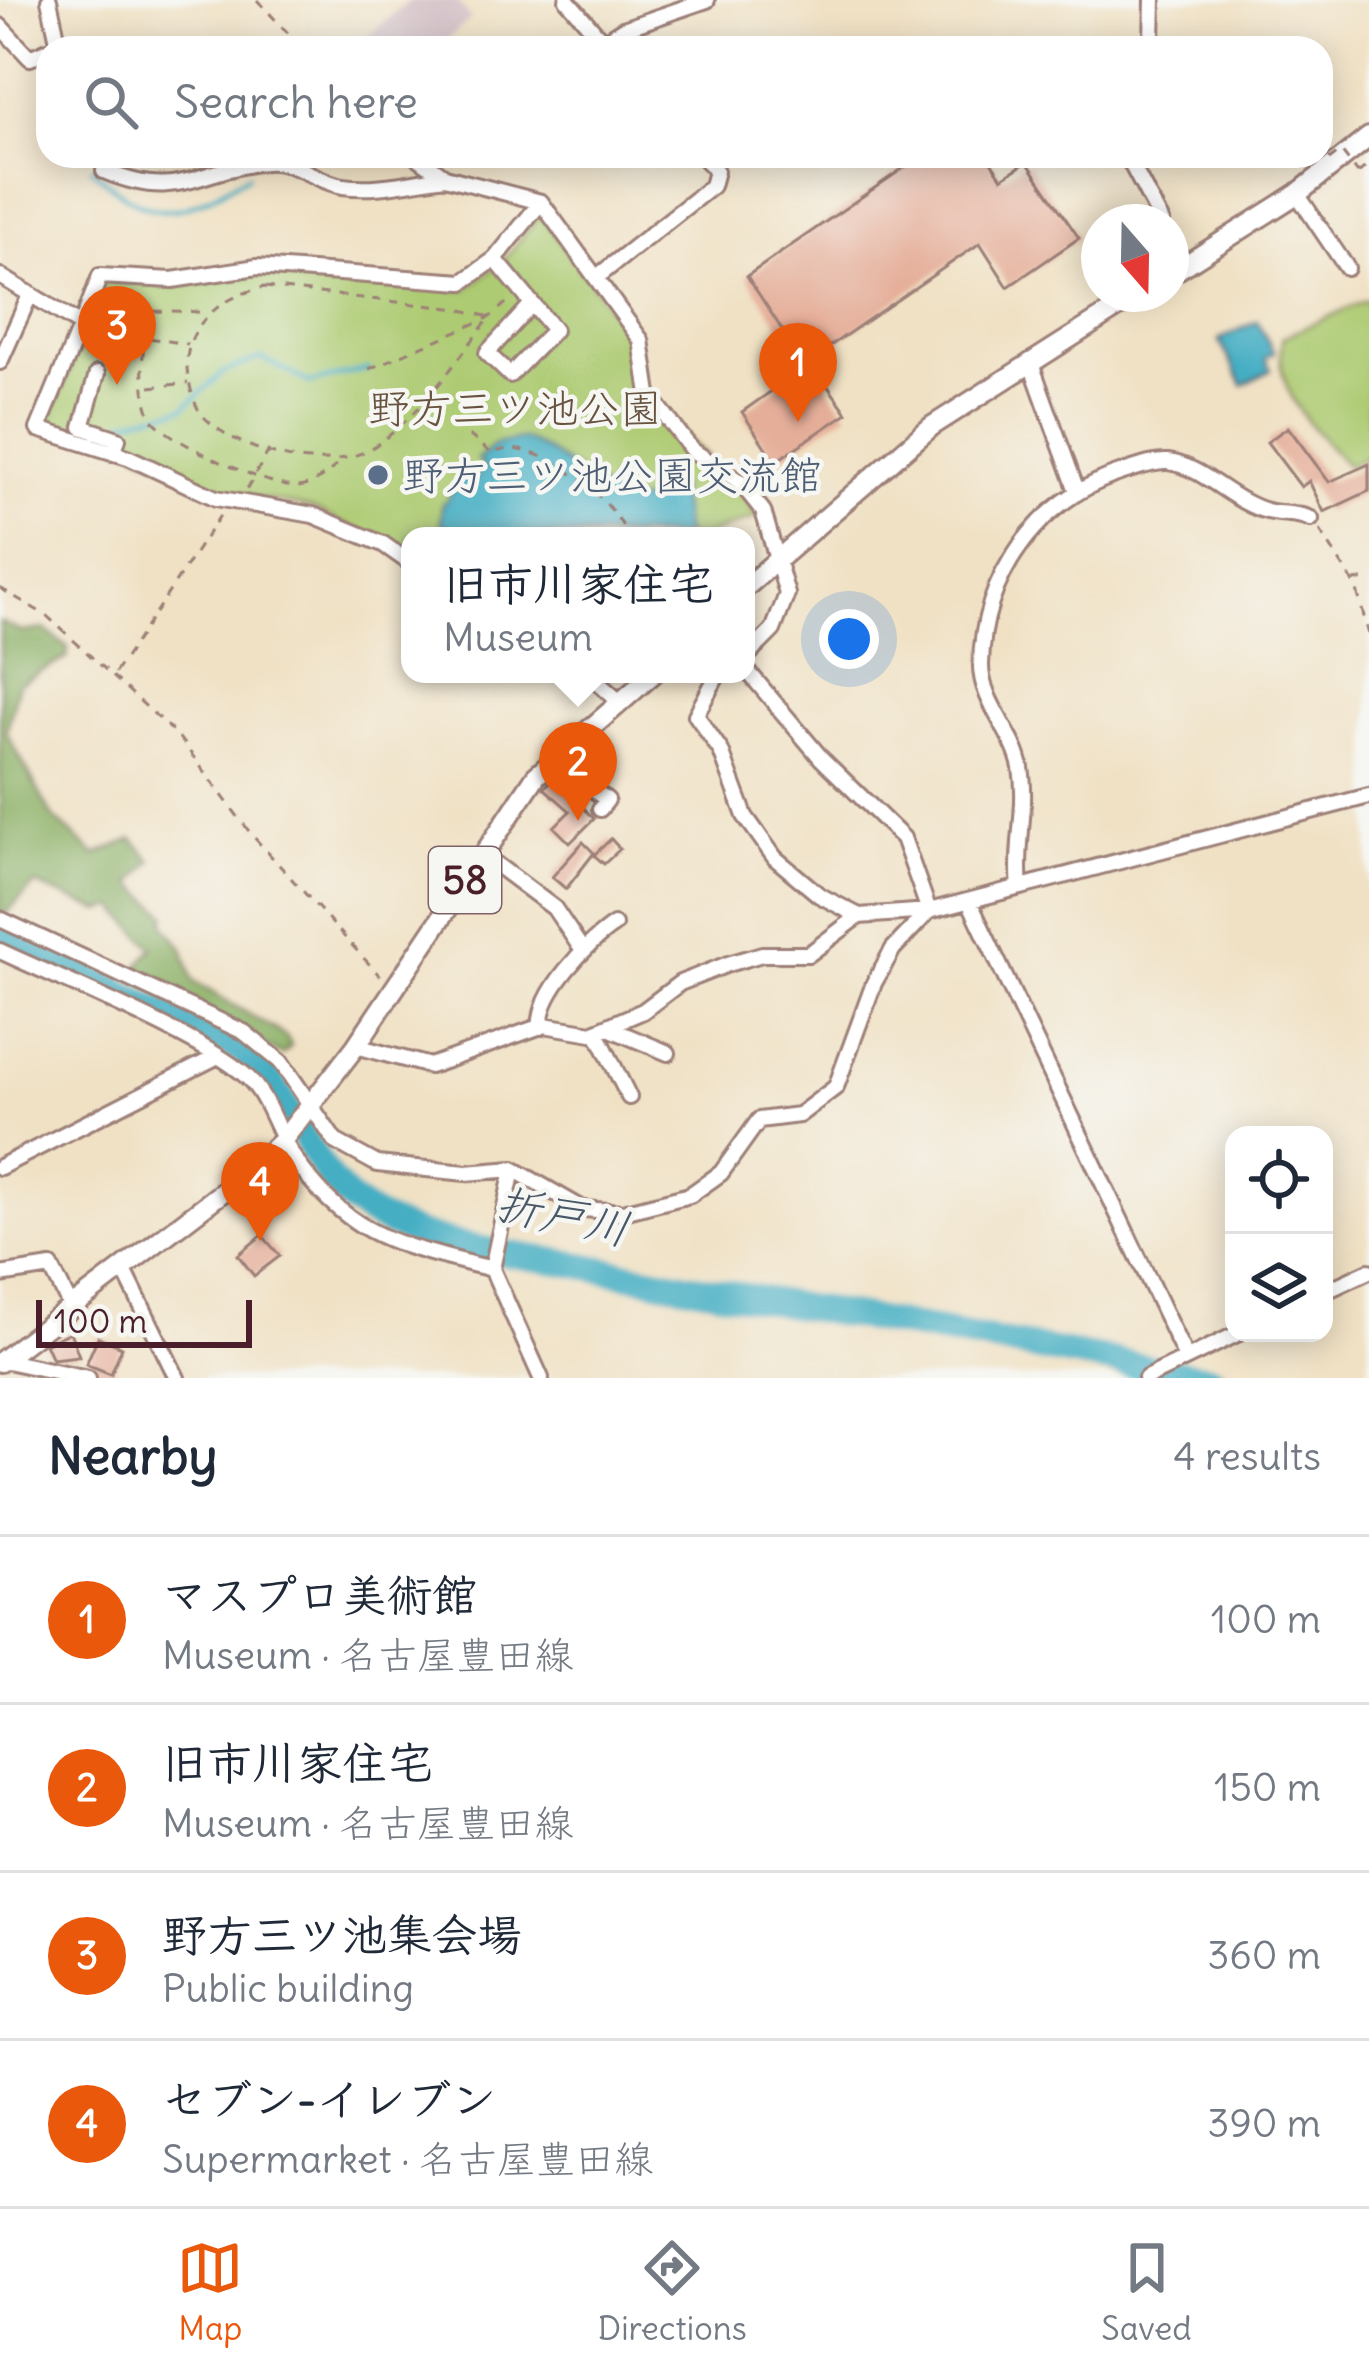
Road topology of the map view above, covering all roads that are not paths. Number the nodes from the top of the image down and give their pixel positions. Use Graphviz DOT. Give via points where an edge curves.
graph roads {
  1 [pos="49,0"];
  2 [pos="567,0"];
  3 [pos="707,0"];
  4 [pos="1153,0"];
  5 [pos="0,26"];
  6 [pos="57,36"];
  7 [pos="598,36"];
  8 [pos="615,36"];
  9 [pos="1152,36"];
  10 [pos="36,55"];
  11 [pos="1369,136"];
  12 [pos="1333,157"];
  13 [pos="242,168"];
  14 [pos="298,168"];
  15 [pos="433,168"];
  16 [pos="713,168"];
  17 [pos="1133,168"];
  18 [pos="1319,168"];
  19 [pos="104,171"];
  20 [pos="445,177"];
  21 [pos="1297,194"];
  22 [pos="542,202"];
  23 [pos="1152,204"];
  24 [pos="495,260"];
  25 [pos="1189,263"];
  26 [pos="1347,268"];
  27 [pos="0,276"];
  28 [pos="598,277"];
  29 [pos="30,296"];
  30 [pos="531,304"];
  31 [pos="1110,312"];
  32 [pos="81,325"];
  33 [pos="0,362"];
  34 [pos="1030,362"];
  35 [pos="97,370"];
  36 [pos="113,453"];
  37 [pos="1077,491"];
  38 [pos="1311,519"];
  39 [pos="401,557"];
  40 [pos="780,557"];
  41 [pos="755,579"];
  42 [pos="755,648"];
  43 [pos="755,681"];
  44 [pos="598,683"];
  45 [pos="642,683"];
  46 [pos="713,683"];
  47 [pos="621,703"];
  48 [pos="553,759"];
  49 [pos="1369,796"];
  50 [pos="600,808"];
  51 [pos="482,854"];
  52 [pos="1020,887"];
  53 [pos="969,901"];
  54 [pos="928,910"];
  55 [pos="859,916"];
  56 [pos="0,919"];
  57 [pos="614,925"];
  58 [pos="580,948"];
  59 [pos="0,951"];
  60 [pos="541,1027"];
  61 [pos="601,1029"];
  62 [pos="356,1046"];
  63 [pos="668,1053"];
  64 [pos="218,1056"];
  65 [pos="629,1097"];
  66 [pos="310,1109"];
  67 [pos="286,1137"];
  68 [pos="0,1167"];
  69 [pos="513,1169"];
  70 [pos="494,1264"];
  71 [pos="124,1268"];
  72 [pos="1369,1271"];
  73 [pos="0,1275"];
  74 [pos="1333,1288"];
  75 [pos="71,1306"];
  76 [pos="1225,1340"];
  77 [pos="1186,1358"];
  78 [pos="1,1361"];
  79 [pos="537,1376"];
  80 [pos="1147,1377"];
  81 [pos="88,1378"];
  82 [pos="177,1378"];
  1 -- 6 [label="street"];
  2 -- 7 [label="street"];
  3 -- 8 [label="street"];
  4 -- 9 [label="street"];
  5 -- 10 [label="street"];
  11 -- 12 [label="main road"];
  13 -- 19 [label="street" via="177,186 138,185"];
  14 -- 20 [label="street" via="342,186"];
  15 -- 20 [label="street"];
  16 -- 28 [label="street" via="712,186"];
  17 -- 23 [label="street"];
  18 -- 21 [label="main road"];
  20 -- 22 [label="street"];
  21 -- 25 [label="main road"];
  21 -- 26 [label="street"];
  22 -- 24 [label="street"];
  22 -- 28 [label="street"];
  24 -- 30 [label="street"];
  24 -- 32 [label="street" via="463,282 257,267 172,280 100,275"];
  27 -- 29 [label="street"];
  28 -- 40 [label="street" via="641,340 649,394 692,450 740,482 763,511"];
  29 -- 32 [label="street"];
  29 -- 33 [label="street"];
  30 -- 30 [label="street" via="554,330 510,375 487,353"];
  31 -- 34 [label="main road"];
  32 -- 36 [label="street" via="38,429"];
  34 -- 37 [label="street"];
  34 -- 40 [label="main road" via="932,426"];
  35 -- 36 [label="street" via="82,427 118,439"];
  36 -- 39 [label="street" via="236,501 329,520"];
  37 -- 38 [label="street" via="1172,462 1266,511"];
  37 -- 52 [label="street" via="1022,544 988,608 983,637 981,674 1020,760"];
  40 -- 41 [label="main road"];
  40 -- 42 [label="street" via="788,594"];
  43 -- 54 [label="street" via="903,838"];
  44 -- 47 [label="street"];
  45 -- 47 [label="main road, 58"];
  46 -- 55 [label="street" via="696,715 730,770 745,816 786,868"];
  47 -- 48 [label="main road, 58"];
  48 -- 50 [label="street" via="607,800"];
  48 -- 51 [label="main road, 58"];
  49 -- 52 [label="street"];
  51 -- 58 [label="street" via="554,908"];
  51 -- 62 [label="main road, 58"];
  52 -- 53 [label="street"];
  53 -- 54 [label="street"];
  53 -- 77 [label="street"];
  54 -- 55 [label="street"];
  54 -- 69 [label="street" via="892,949 836,1087 799,1114 759,1120 721,1173 690,1195 623,1212 583,1209"];
  55 -- 61 [label="street" via="809,954 728,964"];
  56 -- 66 [label="street" via="244,1032 281,1062"];
  57 -- 58 [label="street"];
  58 -- 60 [label="street" via="544,1004"];
  59 -- 64 [label="street"];
  60 -- 61 [label="street"];
  60 -- 62 [label="street" via="430,1066"];
  61 -- 63 [label="street"];
  61 -- 65 [label="street"];
  62 -- 66 [label="main road, 58"];
  64 -- 67 [label="street" via="252,1081"];
  64 -- 68 [label="street"];
  66 -- 67 [label="main road, 58"];
  66 -- 69 [label="street" via="335,1141 377,1164 466,1174"];
  67 -- 70 [label="street" via="307,1176 356,1226 418,1253"];
  67 -- 71 [label="main road, 58"];
  69 -- 70 [label="street"];
  70 -- 79 [label="street"];
  71 -- 75 [label="main road, 58"];
  71 -- 82 [label="street"];
  72 -- 74 [label="street"];
  73 -- 75 [label="street" via="51,1267"];
  75 -- 78 [label="main road, 58"];
  76 -- 77 [label="street"];
  77 -- 80 [label="street"];
  78 -- 81 [label="street"];
}
